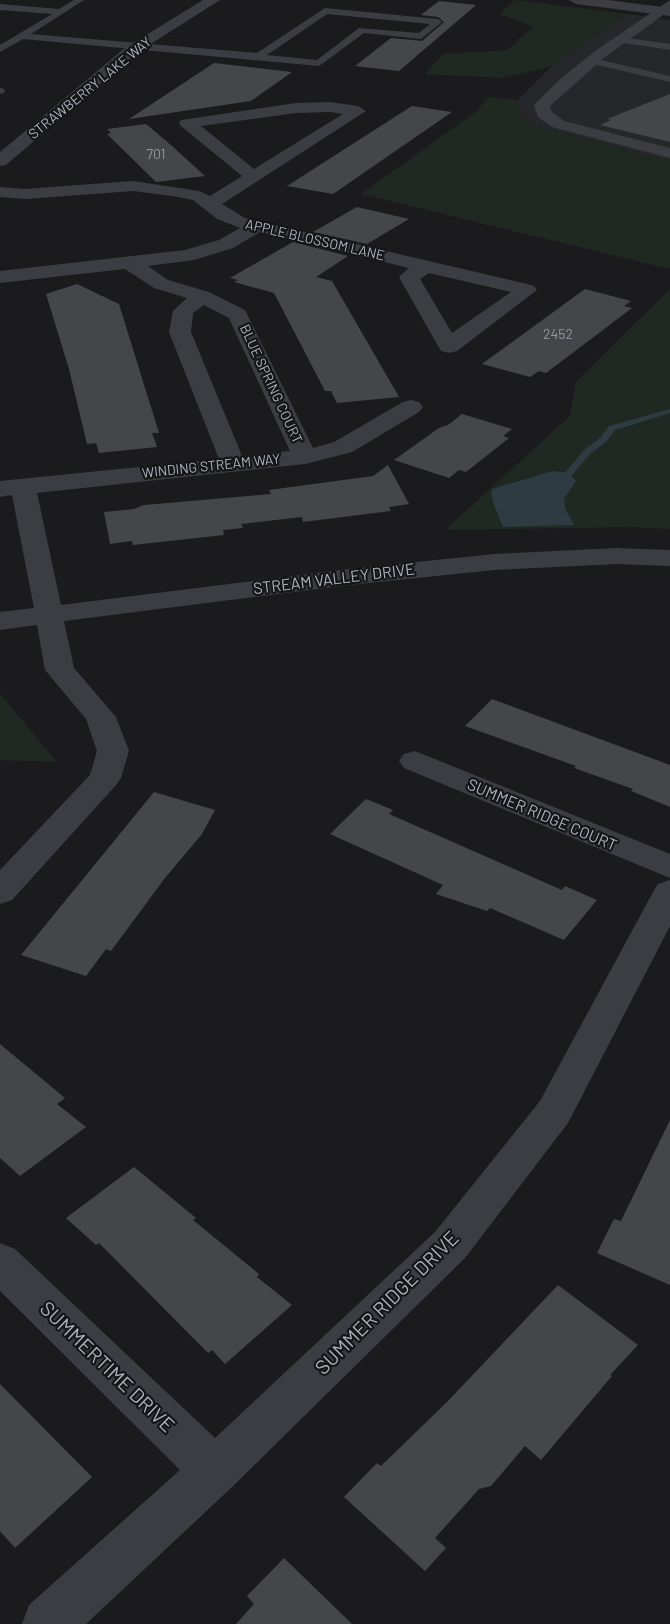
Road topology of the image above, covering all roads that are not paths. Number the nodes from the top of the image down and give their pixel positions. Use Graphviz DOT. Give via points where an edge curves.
graph roads {
  1 [pos="12,0"];
  2 [pos="80,0"];
  3 [pos="213,0"];
  4 [pos="576,0"];
  5 [pos="666,6"];
  6 [pos="0,7"];
  7 [pos="61,12"];
  8 [pos="17,39"];
  9 [pos="621,40"];
  10 [pos="670,47"];
  11 [pos="134,48"];
  12 [pos="0,49"];
  13 [pos="259,56"];
  14 [pos="592,62"];
  15 [pos="670,79"];
  16 [pos="670,153"];
  17 [pos="0,161"];
  18 [pos="253,177"];
  19 [pos="0,192"];
  20 [pos="0,201"];
  21 [pos="208,205"];
  22 [pos="257,226"];
  23 [pos="129,263"];
  24 [pos="426,266"];
  25 [pos="0,277"];
  26 [pos="202,296"];
  27 [pos="411,407"];
  28 [pos="305,456"];
  29 [pos="233,464"];
  30 [pos="12,487"];
  31 [pos="670,558"];
  32 [pos="49,614"];
  33 [pos="0,621"];
  34 [pos="415,761"];
  35 [pos="670,867"];
  36 [pos="0,892"];
  37 [pos="670,892"];
  38 [pos="0,1262"];
  39 [pos="214,1471"];
  40 [pos="48,1624"];
  1 -- 6 [label="lane"];
  2 -- 7 [label="lane"];
  3 -- 11 [label="street, STRAWBERRY LAKE WAY"];
  4 -- 5 [label="street"];
  5 -- 9 [label="street"];
  6 -- 7 [label="lane"];
  7 -- 8 [label="lane"];
  8 -- 11 [label="lane"];
  8 -- 12 [label="lane"];
  9 -- 10 [label="lane"];
  9 -- 14 [label="street"];
  11 -- 13 [label="lane" via="187,55"];
  11 -- 17 [label="street, STRAWBERRY LAKE WAY"];
  13 -- 13 [label="lane" via="319,63 363,30 421,36 438,22 325,11"];
  14 -- 15 [label="lane"];
  14 -- 16 [label="street" via="542,105 544,114 558,124"];
  18 -- 18 [label="street" via="341,122 358,111 296,108 187,123"];
  18 -- 21 [label="street"];
  19 -- 21 [label="street, APPLE BLOSSOM LANE" via="25,194 133,186 199,196"];
  20 -- 21 [label="street, APPLE BLOSSOM LANE" via="128,195 188,206"];
  21 -- 22 [label="street, APPLE BLOSSOM LANE" via="239,222"];
  22 -- 23 [label="street" via="226,244 187,256"];
  22 -- 24 [label="street, APPLE BLOSSOM LANE"];
  23 -- 25 [label="street"];
  23 -- 26 [label="street, BLUE SPRING COURT" via="161,284"];
  24 -- 24 [label="street, APPLE BLOSSOM LANE" via="409,277 449,346 527,290"];
  26 -- 28 [label="street, BLUE SPRING COURT" via="238,314"];
  26 -- 29 [label="street" via="183,311 180,332"];
  27 -- 28 [label="street, WINDING STREAM WAY" via="343,447"];
  28 -- 29 [label="street, WINDING STREAM WAY"];
  29 -- 30 [label="street, WINDING STREAM WAY"];
  30 -- 32 [label="street"];
  31 -- 32 [label="street, STREAM VALLEY DRIVE" via="617,556 494,562"];
  32 -- 33 [label="street, STREAM VALLEY DRIVE"];
  32 -- 36 [label="street" via="60,670 101,717 113,751 105,778"];
  34 -- 35 [label="street, SUMMER RIDGE COURT"];
  37 -- 39 [label="street, SUMMER RIDGE DRIVE" via="554,1112 464,1228"];
  38 -- 39 [label="street, SUMMERTIME DRIVE"];
  39 -- 40 [label="street, SUMMER RIDGE DRIVE"];
}
